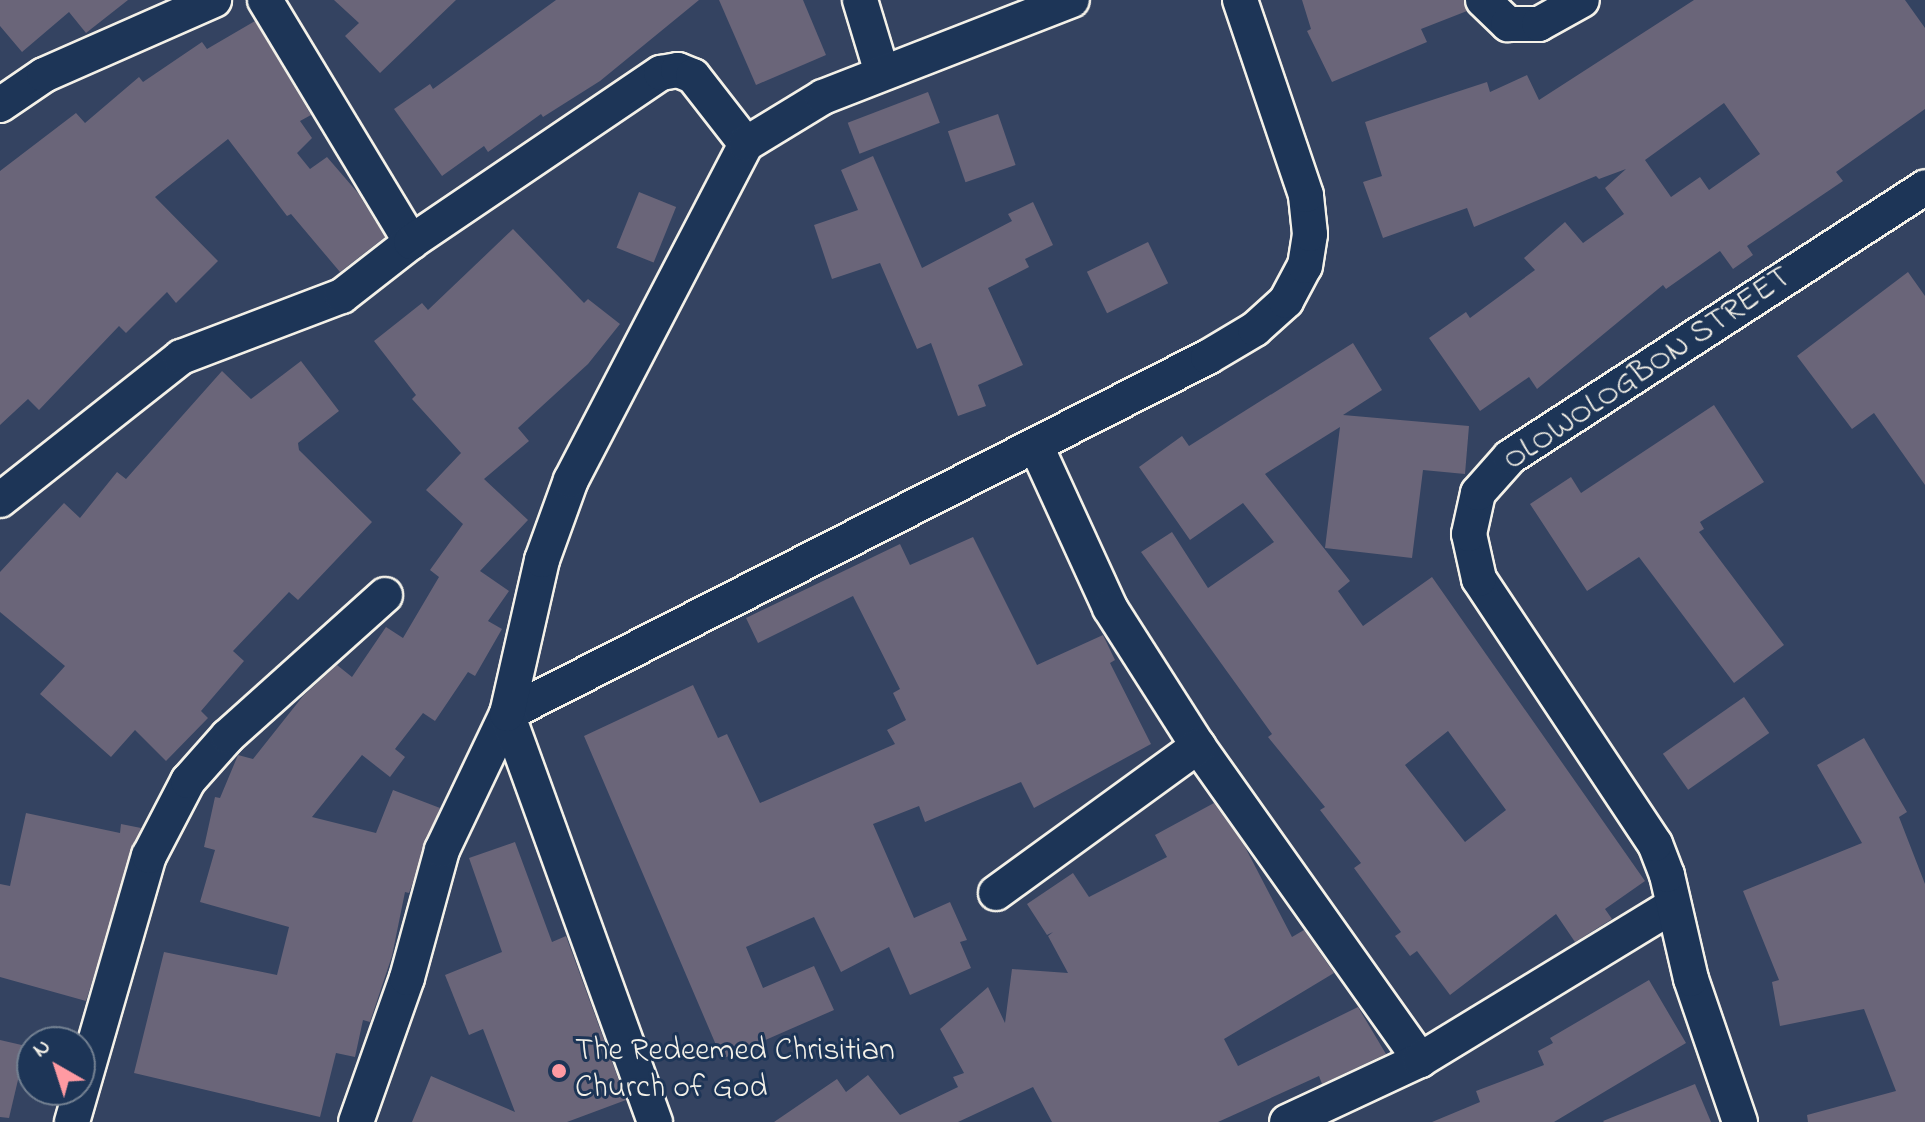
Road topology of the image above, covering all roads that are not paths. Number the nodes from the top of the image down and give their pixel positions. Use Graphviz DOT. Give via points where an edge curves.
graph roads {
  1 [pos="214,0"];
  2 [pos="265,0"];
  3 [pos="860,0"];
  4 [pos="1072,0"];
  5 [pos="1240,0"];
  6 [pos="1483,0"];
  7 [pos="1582,0"];
  8 [pos="882,73"];
  9 [pos="0,105"];
  10 [pos="746,144"];
  11 [pos="1925,187"];
  12 [pos="411,242"];
  13 [pos="1036,446"];
  14 [pos="0,500"];
  15 [pos="385,595"];
  16 [pos="507,714"];
  17 [pos="1198,746"];
  18 [pos="996,893"];
  19 [pos="1672,906"];
  20 [pos="1420,1060"];
  21 [pos="72,1122"];
  22 [pos="356,1122"];
  23 [pos="655,1122"];
  24 [pos="1287,1122"];
  25 [pos="1740,1122"];
  1 -- 9 [label="street" via="44,75"];
  2 -- 12 [label="street"];
  3 -- 8 [label="street"];
  4 -- 8 [label="street"];
  5 -- 13 [label="street" via="1306,195 1310,234 1305,266 1286,301 1255,329"];
  6 -- 7 [label="street" via="1508,24 1539,24"];
  8 -- 10 [label="street" via="823,97"];
  10 -- 12 [label="street" via="693,76 678,70 661,73"];
  10 -- 16 [label="street" via="571,480 542,560"];
  11 -- 19 [label="street, OLOWOLOGBON STREET" via="1510,457 1478,493 1469,534 1479,579 1627,795 1663,865"];
  12 -- 14 [label="street" via="342,296 181,357"];
  13 -- 16 [label="street"];
  13 -- 17 [label="street" via="1110,608"];
  15 -- 21 [label="street" via="228,736 188,781 149,856"];
  16 -- 22 [label="street" via="442,850 407,978"];
  16 -- 23 [label="street"];
  17 -- 18 [label="street"];
  17 -- 20 [label="street"];
  19 -- 20 [label="street"];
  19 -- 25 [label="street, OLOWOLOGBON STREET"];
  20 -- 24 [label="street"];
}
